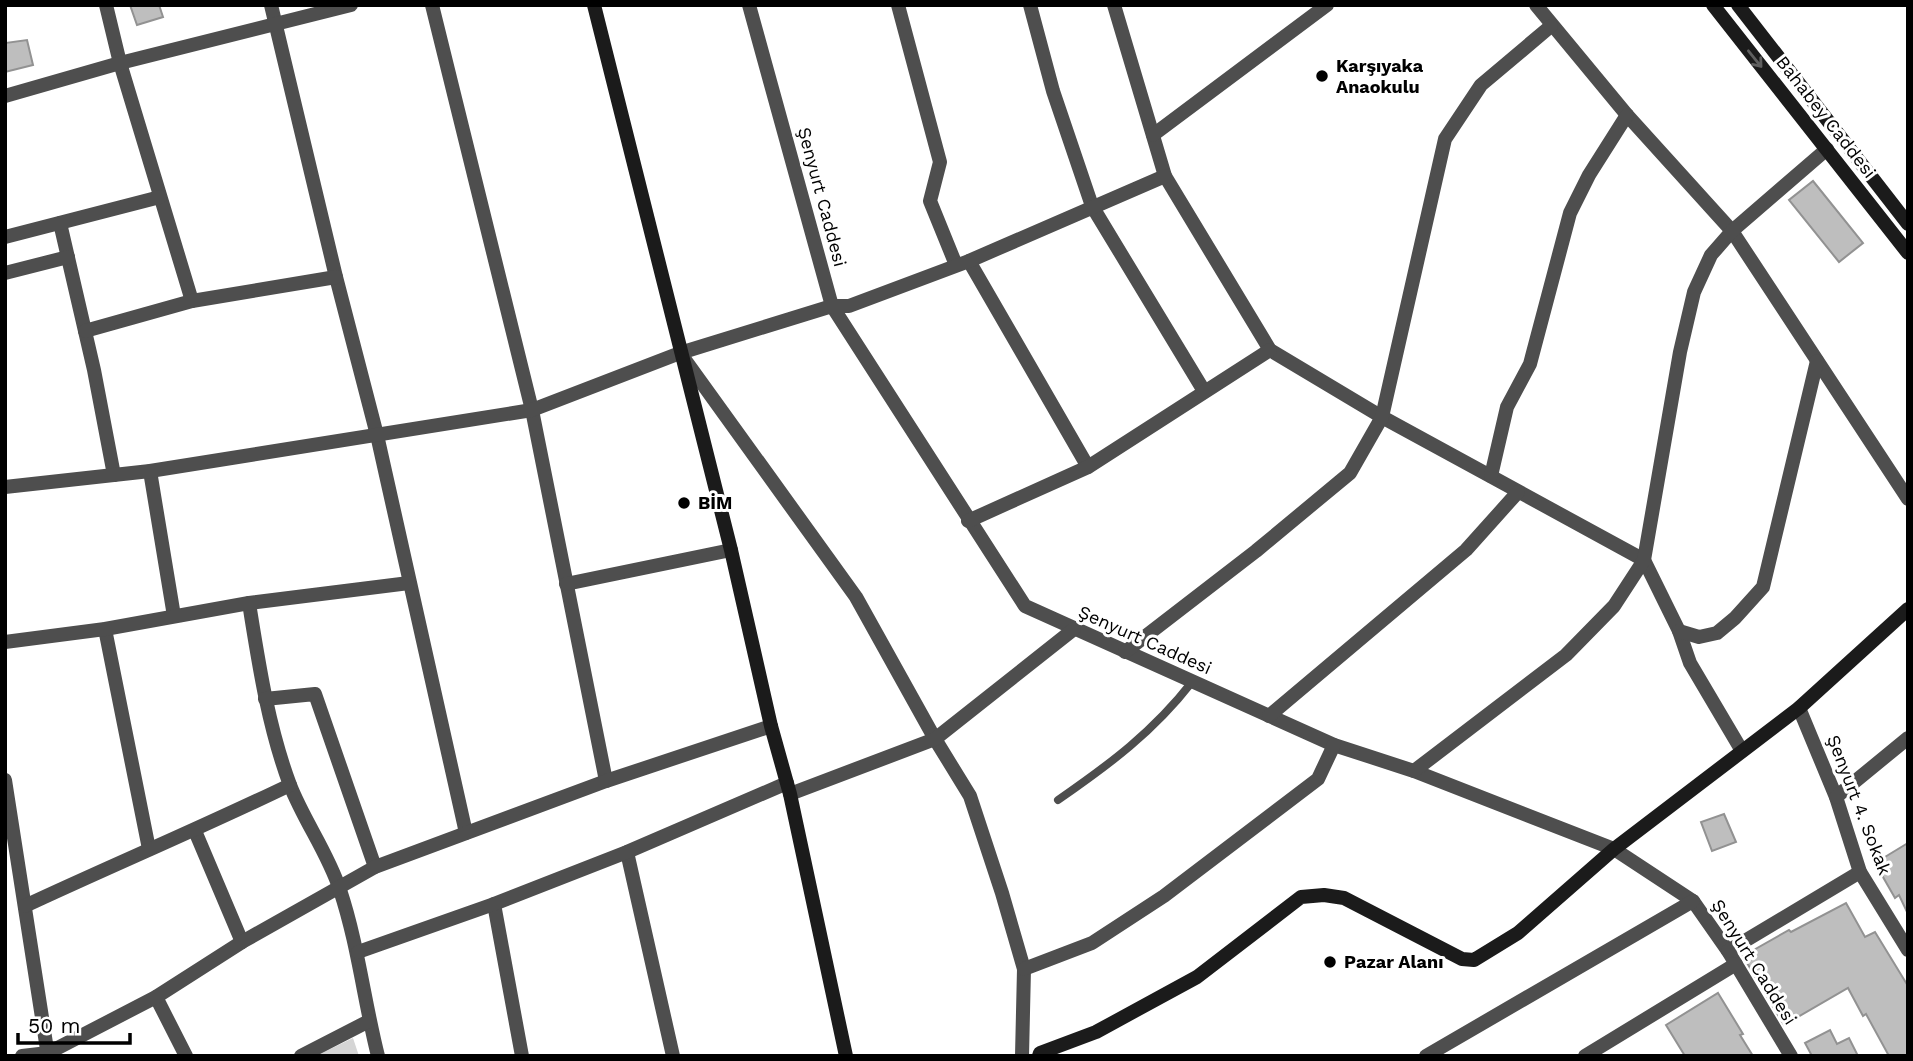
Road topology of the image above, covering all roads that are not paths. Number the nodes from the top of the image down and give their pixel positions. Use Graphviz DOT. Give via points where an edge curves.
graph roads {
  1 [pos="106,5"];
  2 [pos="271,5"];
  3 [pos="351,5"];
  4 [pos="432,5"];
  5 [pos="594,5"];
  6 [pos="749,5"];
  7 [pos="898,5"];
  8 [pos="1030,5"];
  9 [pos="1114,5"];
  10 [pos="1327,5"];
  11 [pos="1536,5"];
  12 [pos="1713,5"];
  13 [pos="1738,5"];
  14 [pos="276,24"];
  15 [pos="1551,26"];
  16 [pos="120,63"];
  17 [pos="5,96"];
  18 [pos="1627,115"];
  19 [pos="1153,135"];
  20 [pos="1828,149"];
  21 [pos="1166,176"];
  22 [pos="160,197"];
  23 [pos="1092,206"];
  24 [pos="60,223"];
  25 [pos="1908,224"];
  26 [pos="1732,232"];
  27 [pos="5,237"];
  28 [pos="1908,253"];
  29 [pos="68,257"];
  30 [pos="962,263"];
  31 [pos="5,273"];
  32 [pos="336,277"];
  33 [pos="192,301"];
  34 [pos="832,306"];
  35 [pos="85,331"];
  36 [pos="1270,350"];
  37 [pos="680,353"];
  38 [pos="1817,361"];
  39 [pos="1204,391"];
  40 [pos="532,410"];
  41 [pos="1382,417"];
  42 [pos="377,435"];
  43 [pos="1088,467"];
  44 [pos="150,471"];
  45 [pos="114,475"];
  46 [pos="1491,476"];
  47 [pos="5,487"];
  48 [pos="1518,492"];
  49 [pos="1908,499"];
  50 [pos="968,521"];
  51 [pos="731,550"];
  52 [pos="1644,560"];
  53 [pos="409,583"];
  54 [pos="566,584"];
  55 [pos="249,603"];
  56 [pos="1908,609"];
  57 [pos="174,616"];
  58 [pos="104,629"];
  59 [pos="1074,629"];
  60 [pos="1679,631"];
  61 [pos="5,642"];
  62 [pos="1125,652"];
  63 [pos="1192,681"];
  64 [pos="265,699"];
  65 [pos="1800,708"];
  66 [pos="1269,716"];
  67 [pos="771,726"];
  68 [pos="1908,738"];
  69 [pos="935,739"];
  70 [pos="1334,745"];
  71 [pos="1742,751"];
  72 [pos="1415,771"];
  73 [pos="5,780"];
  74 [pos="606,781"];
  75 [pos="290,785"];
  76 [pos="788,788"];
  77 [pos="1836,797"];
  78 [pos="1058,800"];
  79 [pos="7,811"];
  80 [pos="195,831"];
  81 [pos="466,833"];
  82 [pos="149,849"];
  83 [pos="1614,849"];
  84 [pos="627,852"];
  85 [pos="375,867"];
  86 [pos="1860,872"];
  87 [pos="339,887"];
  88 [pos="1693,901"];
  89 [pos="494,904"];
  90 [pos="25,906"];
  91 [pos="242,942"];
  92 [pos="1908,950"];
  93 [pos="1728,951"];
  94 [pos="358,952"];
  95 [pos="1735,964"];
  96 [pos="1024,969"];
  97 [pos="156,997"];
  98 [pos="369,1021"];
  99 [pos="48,1054"];
  100 [pos="22,1056"];
  101 [pos="186,1056"];
  102 [pos="301,1056"];
  103 [pos="378,1056"];
  104 [pos="522,1056"];
  105 [pos="673,1056"];
  106 [pos="846,1056"];
  107 [pos="1022,1056"];
  108 [pos="1039,1056"];
  109 [pos="1426,1056"];
  110 [pos="1585,1056"];
  111 [pos="1791,1056"];
  1 -- 16 [label="street"];
  2 -- 14 [label="street"];
  3 -- 14 [label="street"];
  4 -- 40 [label="street"];
  5 -- 37 [label="street"];
  6 -- 34 [label="street, Şenyurt Caddesi"];
  7 -- 30 [label="street" via="940,162 930,201"];
  8 -- 23 [label="street"];
  9 -- 19 [label="street"];
  10 -- 19 [label="street"];
  11 -- 15 [label="street"];
  12 -- 20 [label="street, Bahabey Caddesi, one-way"];
  13 -- 25 [label="street, Bahabey Caddesi"];
  14 -- 16 [label="street"];
  14 -- 32 [label="street"];
  15 -- 18 [label="street"];
  15 -- 41 [label="street" via="1481,85 1446,139"];
  16 -- 17 [label="street"];
  16 -- 22 [label="street"];
  18 -- 26 [label="street"];
  18 -- 46 [label="street" via="1570,213 1531,364 1507,407"];
  19 -- 21 [label="street"];
  20 -- 26 [label="street"];
  20 -- 28 [label="street, Bahabey Caddesi"];
  21 -- 23 [label="street"];
  21 -- 36 [label="street"];
  22 -- 24 [label="street"];
  22 -- 33 [label="street"];
  23 -- 30 [label="street"];
  23 -- 39 [label="street"];
  24 -- 27 [label="street"];
  24 -- 29 [label="street"];
  26 -- 38 [label="street"];
  26 -- 52 [label="street" via="1711,255 1694,292"];
  29 -- 31 [label="street"];
  29 -- 35 [label="street"];
  30 -- 34 [label="street" via="849,306"];
  30 -- 43 [label="street"];
  32 -- 33 [label="street"];
  32 -- 42 [label="street"];
  33 -- 35 [label="street"];
  34 -- 37 [label="street"];
  34 -- 50 [label="street, Şenyurt Caddesi"];
  35 -- 45 [label="street"];
  36 -- 39 [label="street"];
  36 -- 41 [label="street"];
  37 -- 40 [label="street"];
  37 -- 51 [label="street"];
  37 -- 69 [label="street" via="856,597"];
  38 -- 49 [label="street"];
  38 -- 60 [label="street" via="1763,587 1717,633 1699,637"];
  39 -- 43 [label="street"];
  40 -- 42 [label="street"];
  40 -- 54 [label="street"];
  41 -- 46 [label="street"];
  41 -- 62 [label="street" via="1350,473"];
  42 -- 44 [label="street"];
  42 -- 53 [label="street"];
  43 -- 50 [label="street"];
  44 -- 45 [label="street"];
  44 -- 57 [label="street"];
  45 -- 47 [label="street"];
  46 -- 48 [label="street"];
  48 -- 52 [label="street"];
  48 -- 66 [label="street" via="1466,550"];
  50 -- 59 [label="street, Şenyurt Caddesi" via="1025,606"];
  51 -- 54 [label="street"];
  51 -- 67 [label="street"];
  52 -- 60 [label="street"];
  52 -- 72 [label="street" via="1614,606 1566,655"];
  53 -- 55 [label="street"];
  53 -- 81 [label="street"];
  54 -- 74 [label="street"];
  55 -- 57 [label="street"];
  55 -- 64 [label="street"];
  56 -- 65 [label="street"];
  57 -- 58 [label="street"];
  58 -- 61 [label="street"];
  58 -- 82 [label="street"];
  59 -- 62 [label="street, Şenyurt Caddesi"];
  59 -- 69 [label="street"];
  60 -- 71 [label="street" via="1690,663"];
  62 -- 63 [label="street, Şenyurt Caddesi"];
  63 -- 66 [label="street, Şenyurt Caddesi"];
  63 -- 78 [label="lane" via="1145,735"];
  64 -- 75 [label="street"];
  64 -- 85 [label="street" via="315,694"];
  65 -- 71 [label="street"];
  65 -- 77 [label="street, Şenyurt 4. Sokak"];
  66 -- 70 [label="street, Şenyurt Caddesi"];
  67 -- 74 [label="street"];
  67 -- 76 [label="street"];
  68 -- 77 [label="street"];
  69 -- 76 [label="street"];
  69 -- 96 [label="street" via="970,796"];
  70 -- 72 [label="street, Şenyurt Caddesi"];
  70 -- 96 [label="street" via="1318,779 1164,895 1091,943"];
  71 -- 83 [label="street"];
  72 -- 83 [label="street, Şenyurt Caddesi"];
  73 -- 79 [label="street"];
  74 -- 81 [label="street"];
  75 -- 80 [label="street"];
  75 -- 87 [label="street"];
  76 -- 84 [label="street"];
  76 -- 106 [label="street"];
  77 -- 86 [label="street, Şenyurt 4. Sokak"];
  79 -- 90 [label="street"];
  80 -- 82 [label="street"];
  80 -- 91 [label="street"];
  81 -- 85 [label="street"];
  82 -- 90 [label="street"];
  83 -- 88 [label="street, Şenyurt Caddesi"];
  83 -- 108 [label="street" via="1518,933 1474,960 1462,959 1344,898 1301,897 1198,977 1096,1032"];
  84 -- 89 [label="street"];
  84 -- 105 [label="street"];
  85 -- 87 [label="street"];
  86 -- 92 [label="street, Şenyurt 4. Sokak"];
  86 -- 93 [label="street"];
  87 -- 91 [label="street"];
  87 -- 94 [label="street"];
  88 -- 93 [label="street, Şenyurt Caddesi"];
  88 -- 109 [label="street"];
  89 -- 94 [label="street"];
  89 -- 104 [label="street"];
  90 -- 99 [label="street"];
  91 -- 97 [label="street"];
  93 -- 95 [label="street, Şenyurt Caddesi"];
  94 -- 98 [label="street"];
  95 -- 110 [label="street"];
  95 -- 111 [label="street, Şenyurt Caddesi"];
  96 -- 107 [label="street"];
  97 -- 99 [label="street"];
  97 -- 101 [label="street"];
  98 -- 102 [label="street"];
  98 -- 103 [label="street"];
  99 -- 100 [label="street"];
}
